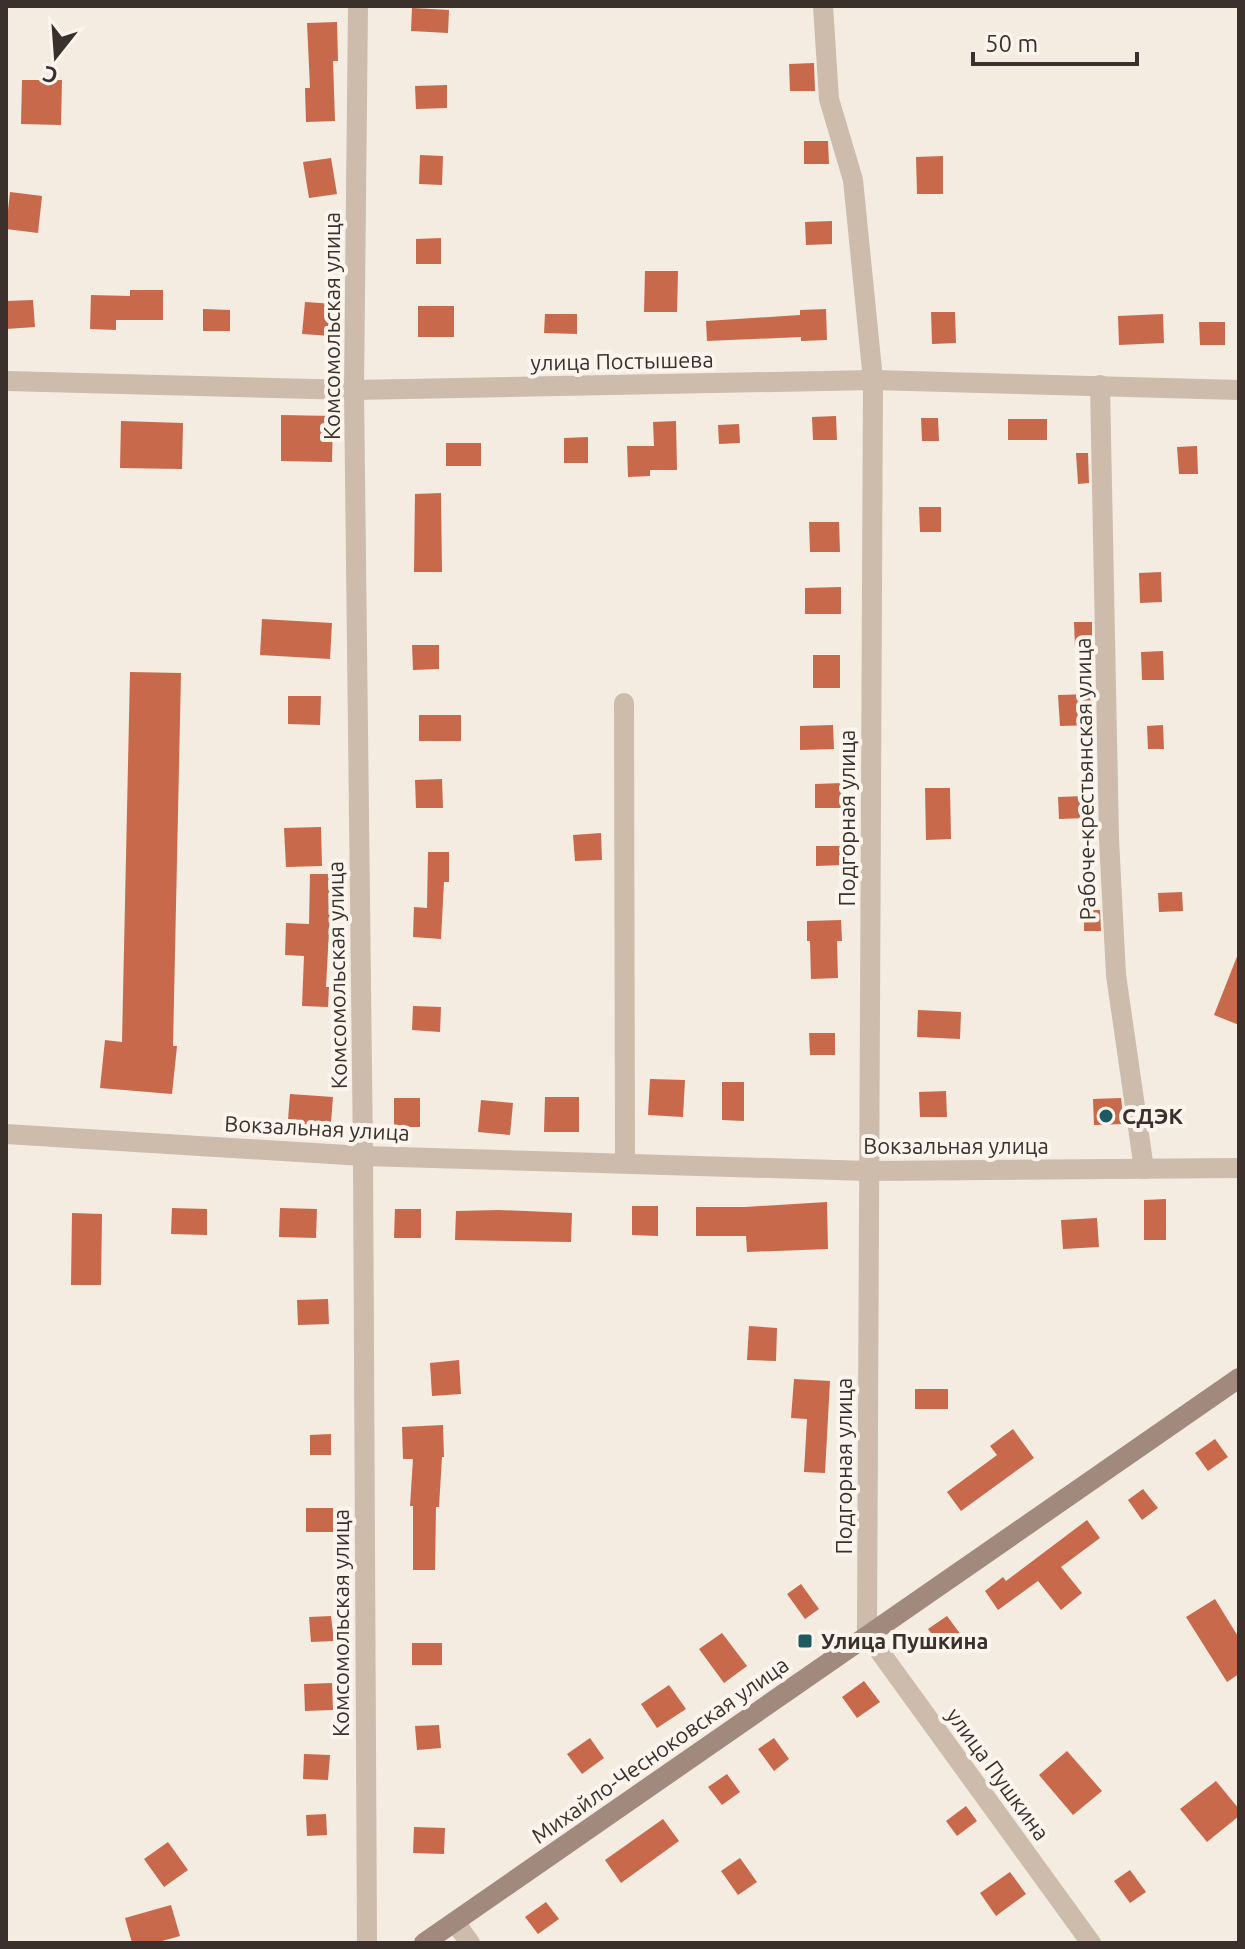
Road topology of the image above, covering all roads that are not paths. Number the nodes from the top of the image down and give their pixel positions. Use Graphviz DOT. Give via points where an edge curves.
graph roads {
  1 [pos="358,6"];
  2 [pos="823,6"];
  3 [pos="873,380"];
  4 [pos="6,381"];
  5 [pos="1100,385"];
  6 [pos="354,390"];
  7 [pos="1239,390"];
  8 [pos="624,703"];
  9 [pos="6,1134"];
  10 [pos="363,1156"];
  11 [pos="625,1162"];
  12 [pos="1239,1168"];
  13 [pos="1144,1169"];
  14 [pos="869,1171"];
  15 [pos="1239,1378"];
  16 [pos="867,1634"];
  17 [pos="455,1922"];
  18 [pos="367,1943"];
  19 [pos="424,1943"];
  20 [pos="470,1943"];
  21 [pos="1091,1943"];
  1 -- 6 [label="street, Комсомольская улица"];
  2 -- 3 [label="street, Подгорная улица" via="829,99 853,180"];
  3 -- 5 [label="street, улица Постышева"];
  3 -- 6 [label="street, улица Постышева"];
  3 -- 14 [label="street, Подгорная улица"];
  4 -- 6 [label="street, улица Постышева"];
  5 -- 7 [label="street, улица Постышева"];
  5 -- 13 [label="street, Рабоче-крестьянская улица" via="1116,975"];
  6 -- 10 [label="street, Комсомольская улица"];
  8 -- 11 [label="street"];
  9 -- 10 [label="street, Вокзальная улица"];
  10 -- 11 [label="street, Вокзальная улица"];
  10 -- 18 [label="street, Комсомольская улица"];
  11 -- 14 [label="street, Вокзальная улица"];
  12 -- 13 [label="street, Вокзальная улица"];
  13 -- 14 [label="street, Вокзальная улица"];
  14 -- 16 [label="street, Подгорная улица"];
  15 -- 16 [label="main road, Михайло-Чесноковская улица"];
  16 -- 17 [label="main road, Михайло-Чесноковская улица"];
  16 -- 21 [label="street, улица Пушкина"];
  17 -- 19 [label="main road, Михайло-Чесноковская улица"];
  17 -- 20 [label="street"];
}
